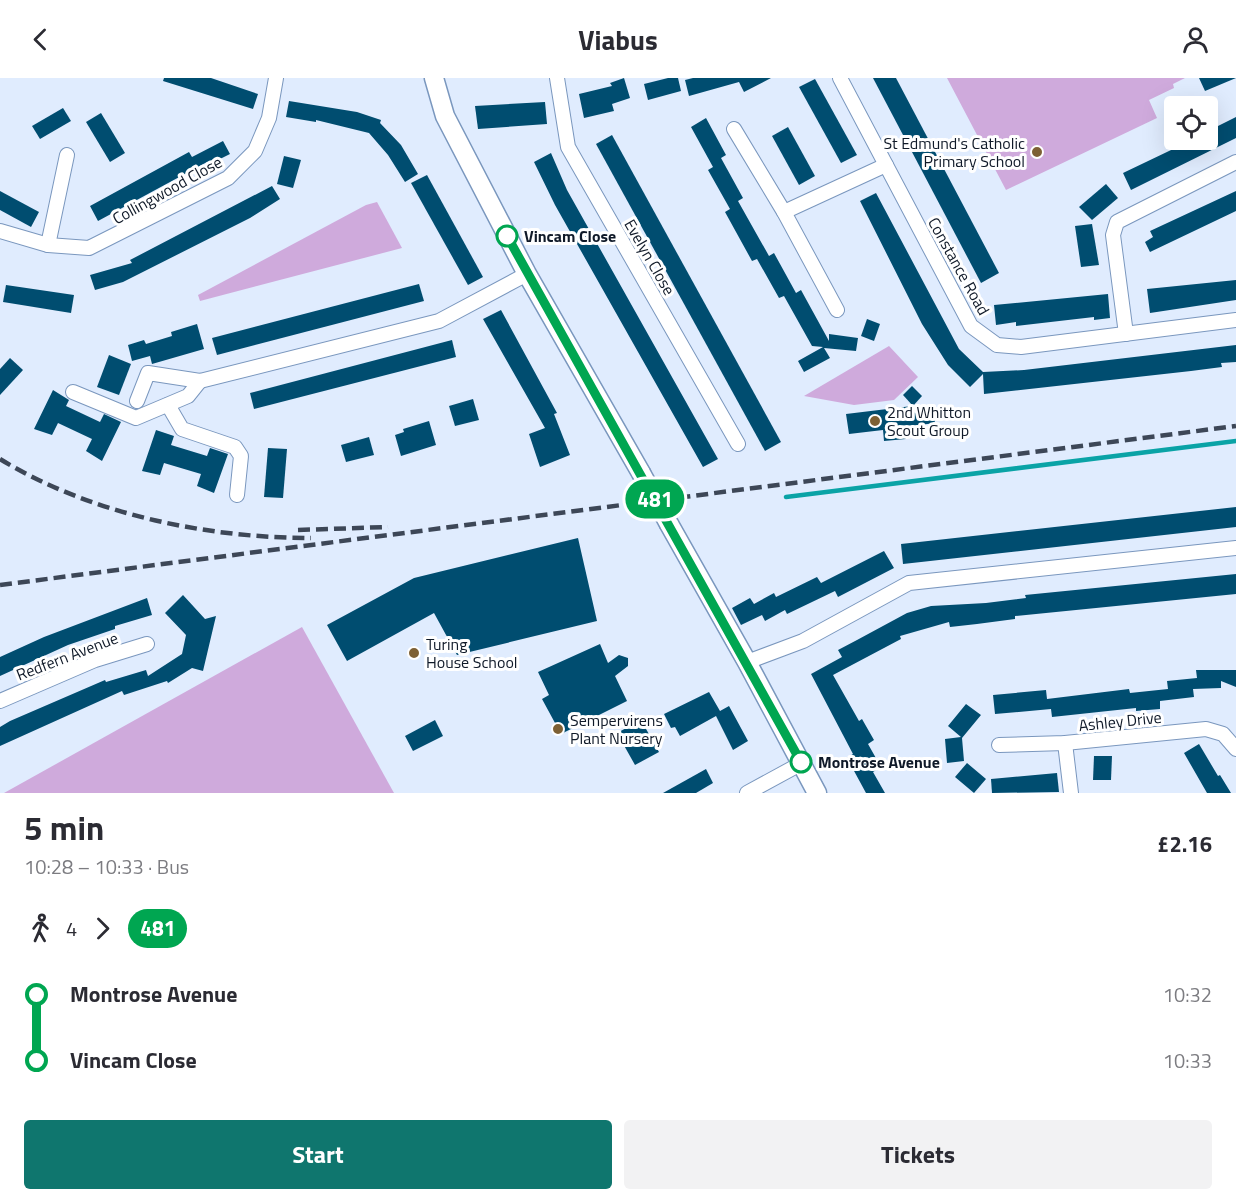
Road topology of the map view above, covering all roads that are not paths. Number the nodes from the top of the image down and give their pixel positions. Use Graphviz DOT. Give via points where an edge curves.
graph roads {
  1 [pos="276,78"];
  2 [pos="434,78"];
  3 [pos="557,78"];
  4 [pos="840,78"];
  5 [pos="734,129"];
  6 [pos="67,155"];
  7 [pos="1236,162"];
  8 [pos="886,165"];
  9 [pos="784,212"];
  10 [pos="0,231"];
  11 [pos="48,245"];
  12 [pos="527,274"];
  13 [pos="837,309"];
  14 [pos="1236,320"];
  15 [pos="1126,334"];
  16 [pos="200,381"];
  17 [pos="73,392"];
  18 [pos="137,401"];
  19 [pos="168,405"];
  20 [pos="738,444"];
  21 [pos="237,495"];
  22 [pos="1236,548"];
  23 [pos="147,644"];
  24 [pos="747,662"];
  25 [pos="0,701"];
  26 [pos="1065,743"];
  27 [pos="999,745"];
  28 [pos="1236,749"];
  29 [pos="802,763"];
  30 [pos="747,793"];
  31 [pos="817,793"];
  32 [pos="1071,793"];
  1 -- 11 [label="street, Collingwood Close" via="268,118 255,151 228,178 89,248"];
  2 -- 12 [label="main road" via="445,116"];
  3 -- 20 [label="street, Evelyn Close" via="568,147"];
  4 -- 8 [label="street, Constance Road"];
  5 -- 9 [label="street"];
  6 -- 11 [label="street"];
  7 -- 15 [label="street" via="1118,222 1113,235"];
  8 -- 9 [label="street"];
  8 -- 15 [label="street, Constance Road" via="971,326 997,345 1021,347"];
  9 -- 13 [label="street"];
  10 -- 11 [label="street, Collingwood Close"];
  12 -- 16 [label="street" via="439,321"];
  12 -- 24 [label="main road, bridge"];
  14 -- 15 [label="street, Constance Road"];
  16 -- 18 [label="street" via="148,373"];
  16 -- 19 [label="street" via="188,396"];
  17 -- 19 [label="street" via="132,418"];
  19 -- 21 [label="street" via="182,429 235,447 241,456"];
  22 -- 24 [label="street" via="909,583 803,641"];
  23 -- 25 [label="street, Redfern Avenue" via="95,660"];
  24 -- 29 [label="main road"];
  26 -- 27 [label="street, Ashley Drive"];
  26 -- 28 [label="street, Ashley Drive" via="1206,729 1222,734"];
  26 -- 32 [label="street"];
  29 -- 30 [label="street"];
  29 -- 31 [label="main road"];
}
